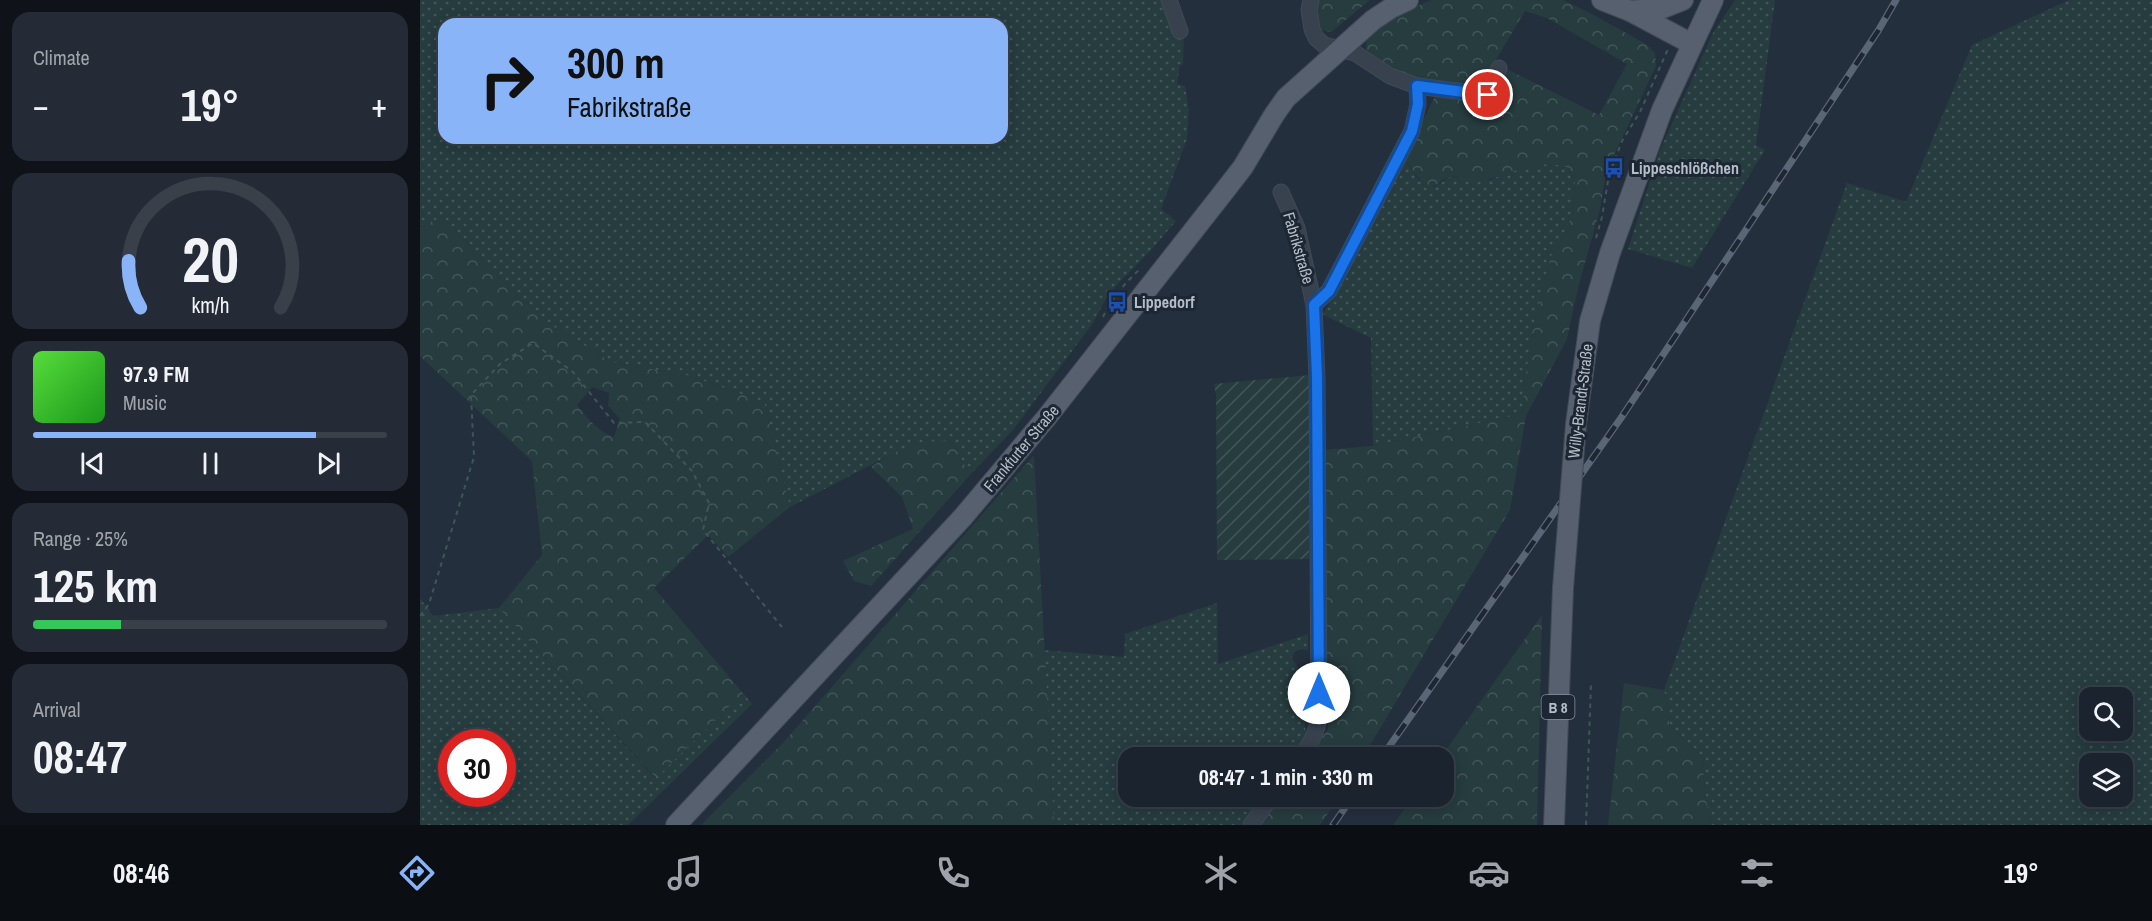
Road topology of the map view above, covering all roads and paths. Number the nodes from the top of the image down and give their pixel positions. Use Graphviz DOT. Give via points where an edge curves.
graph roads {
  1 [pos="1168,0"];
  2 [pos="1311,0"];
  3 [pos="1408,0"];
  4 [pos="1602,0"];
  5 [pos="1683,0"];
  6 [pos="1713,0"];
  7 [pos="1630,11"];
  8 [pos="1180,31"];
  9 [pos="1692,44"];
  10 [pos="1339,49"];
  11 [pos="1499,68"];
  12 [pos="1417,86"];
  13 [pos="1281,192"];
  14 [pos="1143,266"];
  15 [pos="1314,305"];
  16 [pos="1103,318"];
  17 [pos="420,616"];
  18 [pos="782,627"];
  19 [pos="1591,684"];
  20 [pos="1308,747"];
  21 [pos="1264,807"];
  22 [pos="676,825"];
  23 [pos="1251,825"];
  24 [pos="1554,825"];
  25 [pos="1586,825"];
  1 -- 8 [label="street"];
  2 -- 10 [label="street" via="1310,19 1316,38"];
  3 -- 10 [label="main road, Frankfurter Straße" via="1382,14"];
  4 -- 7 [label="main road"];
  5 -- 7 [label="main road" via="1663,8"];
  6 -- 9 [label="main road, Willy-Brandt-Straße / B 8"];
  7 -- 9 [label="main road"];
  9 -- 24 [label="main road, Willy-Brandt-Straße / B 8, bridge" via="1662,111 1610,253 1590,321 1576,424 1563,588"];
  10 -- 12 [label="street" via="1355,53 1390,76"];
  10 -- 22 [label="main road, Frankfurter Straße" via="1280,105 1226,189 963,517"];
  11 -- 12 [label="street" via="1488,95"];
  12 -- 15 [label="street, Fabrikstraße" via="1412,131 1329,291"];
  13 -- 15 [label="street, Fabrikstraße" via="1297,228"];
  14 -- 16 [label="path"];
  15 -- 20 [label="street, Fabrikstraße" via="1319,716"];
  17 -- 18 [label="path" via="429,604 474,457 471,395 500,364 533,344 573,372 614,423 645,422 692,471 709,503 704,530"];
  19 -- 25 [label="path"];
  21 -- 23 [label="street"];
}
